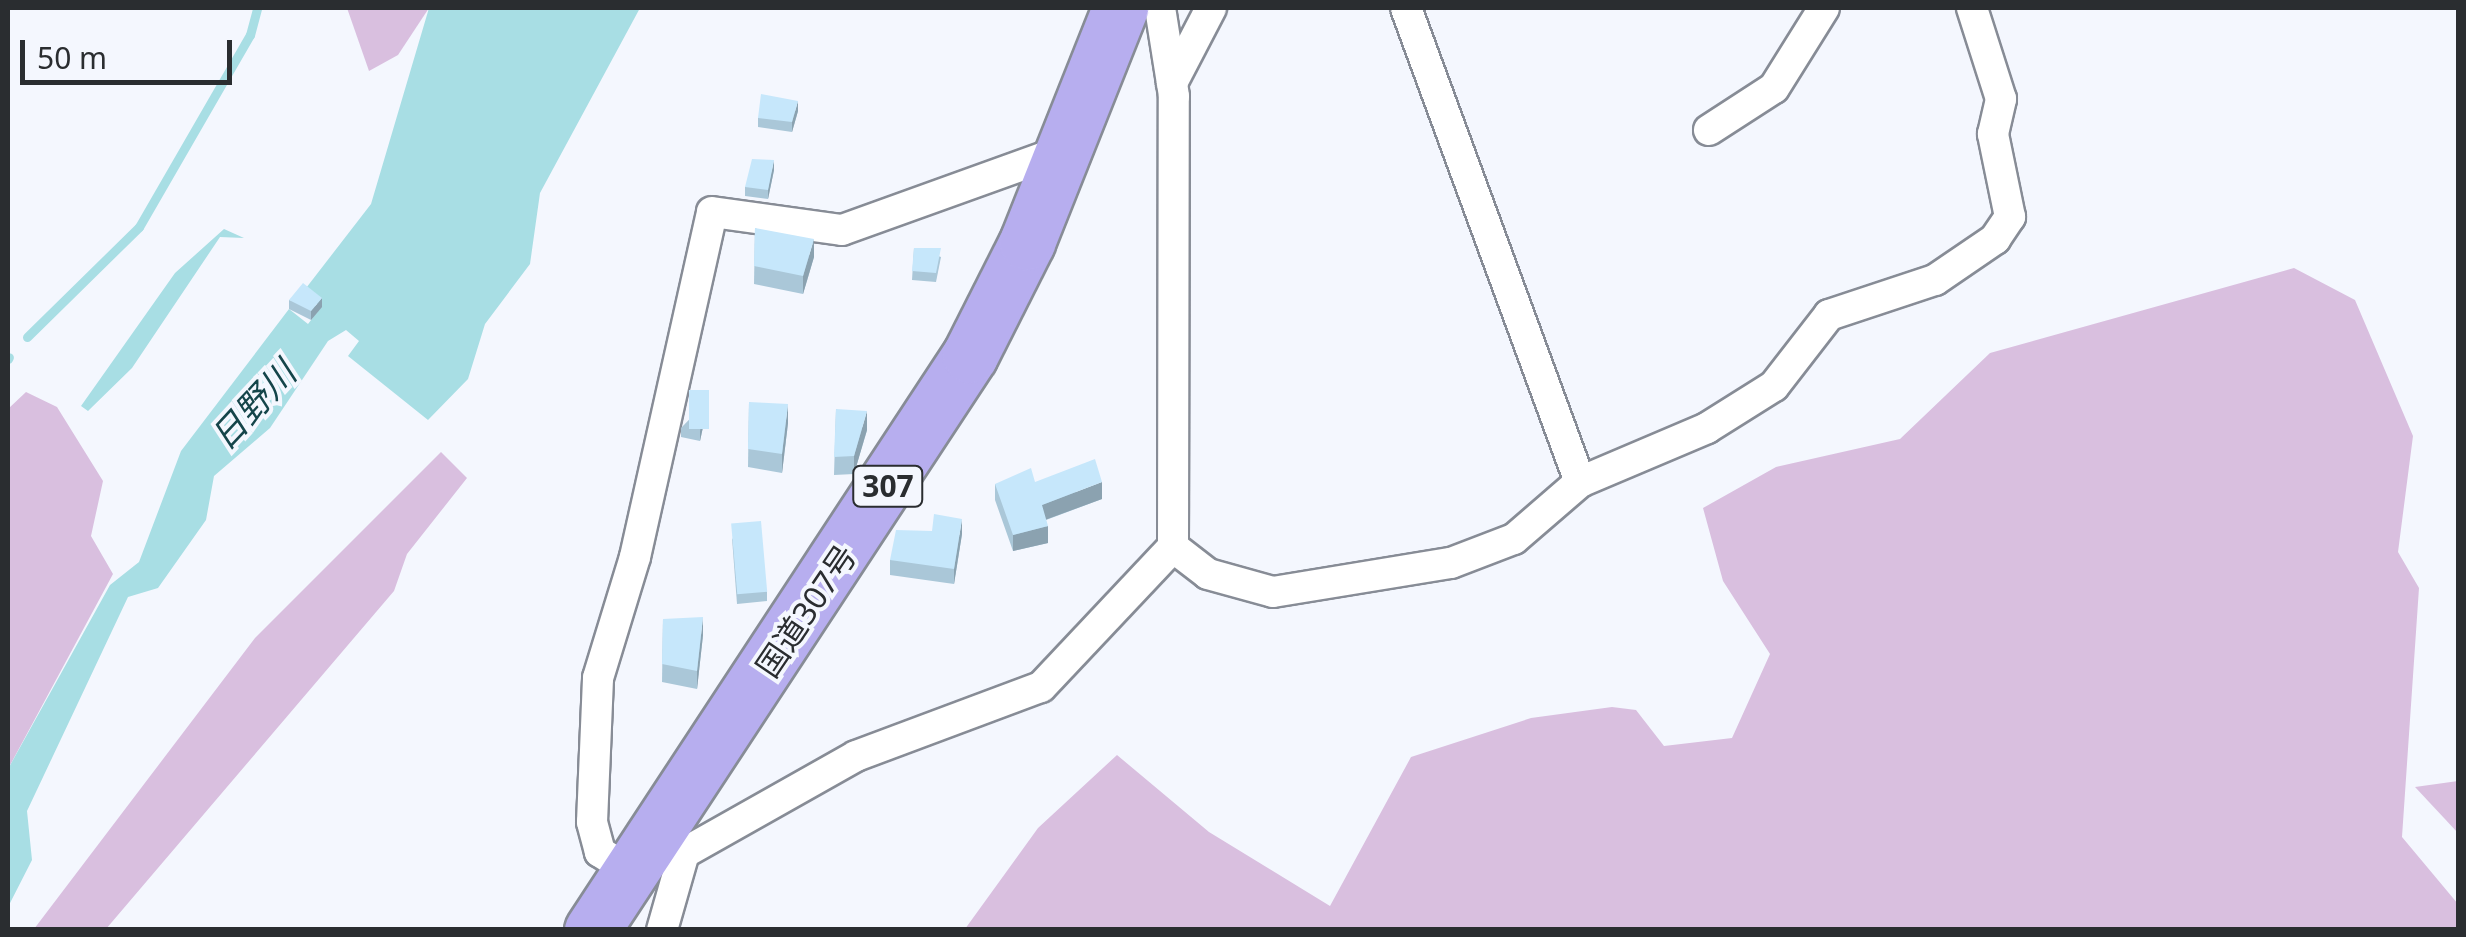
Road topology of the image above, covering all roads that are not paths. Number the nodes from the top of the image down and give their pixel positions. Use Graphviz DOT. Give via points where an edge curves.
graph roads {
  1 [pos="1120,8"];
  2 [pos="1160,8"];
  3 [pos="1212,8"];
  4 [pos="1406,8"];
  5 [pos="1824,8"];
  6 [pos="1972,8"];
  7 [pos="1172,83"];
  8 [pos="1710,130"];
  9 [pos="1064,150"];
  10 [pos="1580,482"];
  11 [pos="1173,546"];
  12 [pos="656,855"];
  13 [pos="592,930"];
  14 [pos="662,930"];
  1 -- 9 [label="highway, 国道307号 / 307"];
  2 -- 7 [label="street"];
  3 -- 7 [label="street"];
  4 -- 10 [label="street"];
  5 -- 8 [label="street" via="1774,88"];
  6 -- 10 [label="street" via="2001,100 1993,134 2010,217 1995,239 1935,280 1829,315 1774,386 1707,428"];
  7 -- 11 [label="street"];
  9 -- 12 [label="highway, 国道307号 / 307" via="970,354"];
  9 -- 12 [label="street" via="842,230 712,212 635,556 598,678 592,822 600,852"];
  10 -- 11 [label="street" via="1514,539 1451,564 1356,582 1273,592 1208,574"];
  11 -- 12 [label="street" via="1041,687 856,756"];
  12 -- 13 [label="highway, 国道307号 / 307"];
  12 -- 14 [label="street"];
}
